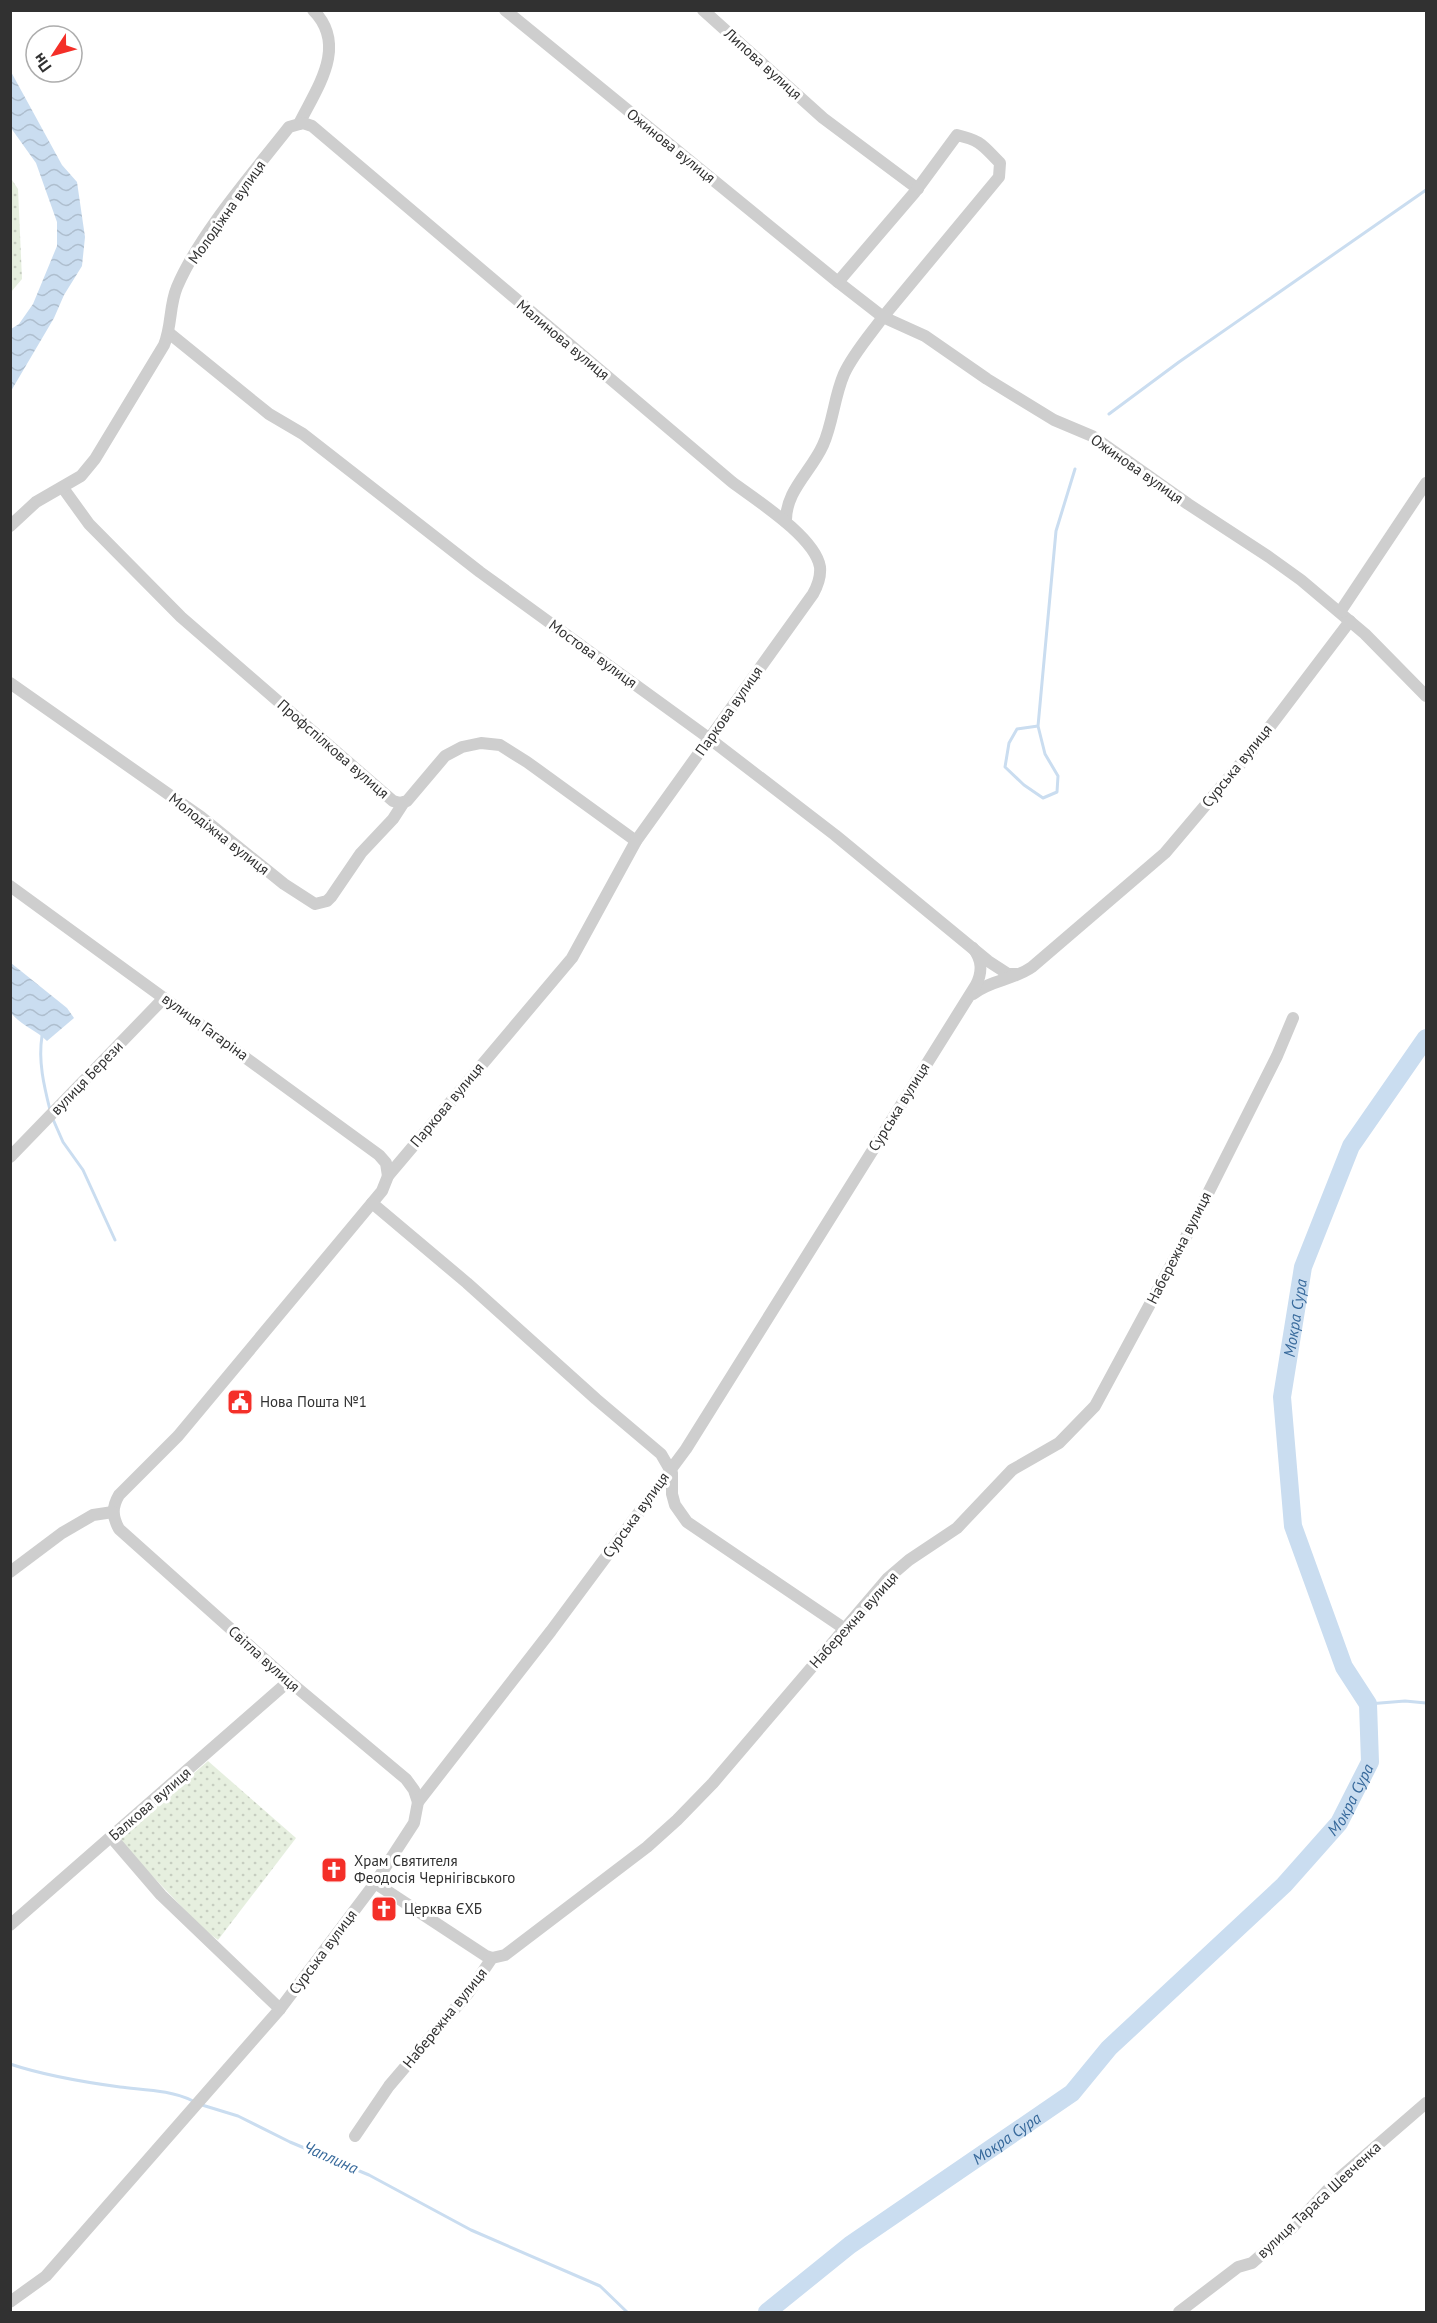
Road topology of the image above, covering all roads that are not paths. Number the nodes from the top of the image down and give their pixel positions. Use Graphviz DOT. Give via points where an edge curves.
graph roads {
  1 [pos="313,10"];
  2 [pos="505,10"];
  3 [pos="703,10"];
  4 [pos="294,126"];
  5 [pos="918,189"];
  6 [pos="838,282"];
  7 [pos="883,317"];
  8 [pos="169,333"];
  9 [pos="1426,483"];
  10 [pos="63,488"];
  11 [pos="786,522"];
  12 [pos="10,526"];
  13 [pos="820,575"];
  14 [pos="1340,612"];
  15 [pos="1350,621"];
  16 [pos="10,683"];
  17 [pos="1426,696"];
  18 [pos="710,739"];
  19 [pos="404,802"];
  20 [pos="636,841"];
  21 [pos="10,886"];
  22 [pos="973,948"];
  23 [pos="1017,974"];
  24 [pos="164,998"];
  25 [pos="965,1001"];
  26 [pos="1293,1018"];
  27 [pos="10,1157"];
  28 [pos="388,1176"];
  29 [pos="372,1203"];
  30 [pos="670,1469"];
  31 [pos="113,1512"];
  32 [pos="10,1572"];
  33 [pos="844,1629"];
  34 [pos="288,1681"];
  35 [pos="418,1802"];
  36 [pos="112,1838"];
  37 [pos="375,1883"];
  38 [pos="10,1925"];
  39 [pos="492,1958"];
  40 [pos="280,2009"];
  41 [pos="1426,2103"];
  42 [pos="355,2136"];
  43 [pos="10,2302"];
  44 [pos="1179,2313"];
  1 -- 4 [label="street, Молодіжна вулиця" via="327,32 330,50 327,68"];
  2 -- 6 [label="street, Ожинова вулиця"];
  3 -- 5 [label="street, Липова вулиця" via="823,118"];
  4 -- 8 [label="street, Молодіжна вулиця" via="204,240 184,273 171,302"];
  4 -- 11 [label="street, Малинова вулиця" via="312,126 723,475"];
  5 -- 6 [label="street"];
  5 -- 7 [label="street" via="957,135 978,140 1000,163 999,177"];
  6 -- 7 [label="street, Ожинова вулиця"];
  7 -- 11 [label="street" via="845,372 824,444 790,496"];
  7 -- 14 [label="street, Ожинова вулиця" via="925,336 1054,420 1092,436 1301,580"];
  8 -- 10 [label="street, Молодіжна вулиця" via="95,459 81,476"];
  8 -- 18 [label="street, Мостова вулиця" via="269,414 303,434 480,572"];
  9 -- 14 [label="street"];
  10 -- 12 [label="street, Молодіжна вулиця" via="36,502"];
  10 -- 19 [label="street, Профспілкова вулиця" via="89,524 181,617 389,799"];
  11 -- 13 [label="street, Малинова вулиця" via="814,552"];
  13 -- 18 [label="street, Паркова вулиця" via="813,594"];
  14 -- 15 [label="street, Ожинова вулиця"];
  15 -- 17 [label="street, Ожинова вулиця"];
  15 -- 23 [label="street, Сурська вулиця" via="1253,749 1165,854 1052,951"];
  16 -- 19 [label="street, Молодіжна вулиця" via="201,817 315,904 332,897 361,853"];
  18 -- 20 [label="street, Паркова вулиця"];
  18 -- 22 [label="street, Мостова вулиця"];
  19 -- 20 [label="street, Профспілкова вулиця" via="445,756 480,743 500,745"];
  20 -- 28 [label="street, Паркова вулиця" via="572,958"];
  21 -- 24 [label="street, вулиця Гагаріна"];
  22 -- 23 [label="street, Мостова вулиця" via="1008,974"];
  22 -- 25 [label="street, Сурська вулиця" via="978,954 980,978"];
  23 -- 25 [label="street, Сурська вулиця" via="981,987"];
  24 -- 27 [label="street, вулиця Берези"];
  24 -- 28 [label="street, вулиця Гагаріна" via="379,1155 386,1162"];
  25 -- 30 [label="street, Сурська вулиця" via="782,1298"];
  26 -- 33 [label="street, Набережна вулиця" via="1189,1231 1095,1406 1059,1443 1012,1470 957,1528 888,1578"];
  28 -- 29 [label="street, Паркова вулиця"];
  29 -- 30 [label="street" via="661,1454"];
  29 -- 31 [label="street, Паркова вулиця" via="178,1436 119,1495"];
  30 -- 33 [label="street" via="675,1505 687,1522"];
  30 -- 35 [label="street, Сурська вулиця"];
  31 -- 32 [label="street" via="93,1515 62,1533"];
  31 -- 34 [label="street, Світла вулиця" via="119,1529"];
  33 -- 39 [label="street, Набережна вулиця" via="677,1820 505,1955"];
  34 -- 35 [label="street, Світла вулиця" via="406,1779"];
  34 -- 36 [label="street, Балкова вулиця"];
  35 -- 37 [label="street, Сурська вулиця" via="414,1823"];
  36 -- 38 [label="street, Балкова вулиця"];
  36 -- 40 [label="street, Сурська вулиця" via="161,1895"];
  37 -- 39 [label="street"];
  37 -- 40 [label="street, Сурська вулиця"];
  39 -- 42 [label="street, Набережна вулиця" via="469,1992 389,2086"];
  40 -- 43 [label="street, Сурська вулиця" via="46,2276"];
  41 -- 44 [label="street, вулиця Тараса Шевченка" via="1337,2180 1252,2263 1238,2267"];
}
